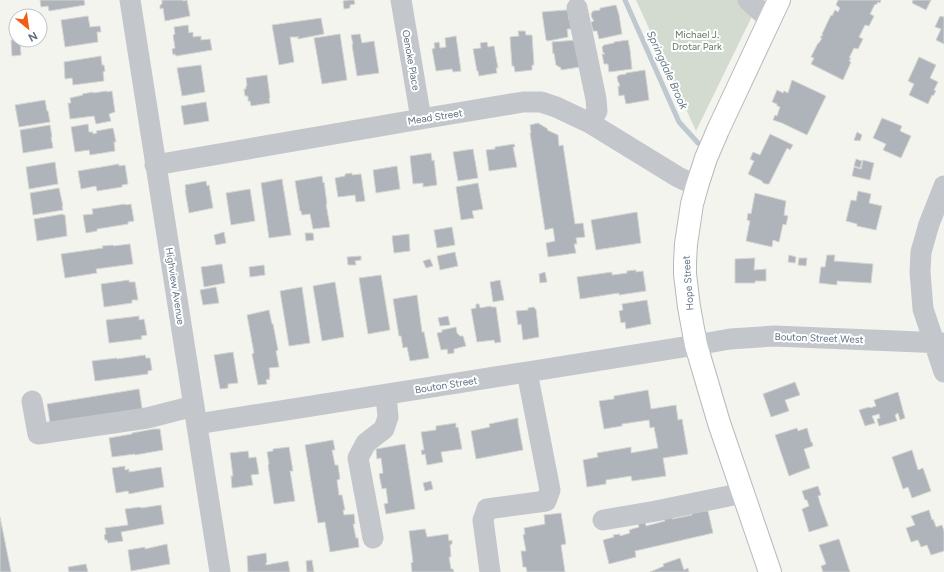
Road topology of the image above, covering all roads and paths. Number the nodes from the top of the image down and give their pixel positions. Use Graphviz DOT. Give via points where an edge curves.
graph roads {
  1 [pos="130,0"];
  2 [pos="401,0"];
  3 [pos="748,0"];
  4 [pos="779,0"];
  5 [pos="577,8"];
  6 [pos="770,20"];
  7 [pos="421,119"];
  8 [pos="590,123"];
  9 [pos="155,165"];
  10 [pos="697,186"];
  11 [pos="944,186"];
  12 [pos="939,342"];
  13 [pos="696,346"];
  14 [pos="527,372"];
  15 [pos="944,372"];
  16 [pos="386,395"];
  17 [pos="32,401"];
  18 [pos="196,415"];
  19 [pos="743,493"];
  20 [pos="603,520"];
  21 [pos="373,538"];
  22 [pos="220,572"];
  23 [pos="490,572"];
  24 [pos="770,572"];
  1 -- 9 [label="street, Highview Avenue"];
  2 -- 7 [label="street, Oenoke Place"];
  3 -- 6 [label="street"];
  4 -- 6 [label="main road, Hope Street"];
  5 -- 8 [label="street" via="596,99 597,111"];
  6 -- 10 [label="main road, Hope Street" via="718,130"];
  7 -- 8 [label="street, Mead Street" via="523,102 542,102"];
  7 -- 9 [label="street, Mead Street"];
  8 -- 10 [label="street, Mead Street"];
  9 -- 18 [label="street, Highview Avenue"];
  10 -- 13 [label="main road, Hope Street" via="685,262"];
  11 -- 12 [label="street" via="929,224 920,272 923,309"];
  12 -- 13 [label="street, Bouton Street West" via="774,336 730,339"];
  12 -- 15 [label="street"];
  13 -- 14 [label="street, Bouton Street"];
  13 -- 19 [label="main road, Hope Street"];
  14 -- 16 [label="street, Bouton Street"];
  14 -- 23 [label="street" via="550,490 546,502 487,509 482,520"];
  16 -- 18 [label="street, Bouton Street"];
  16 -- 21 [label="street" via="388,417 384,429 366,443 358,458"];
  17 -- 18 [label="street, Bouton Street" via="38,434 147,418"];
  18 -- 22 [label="street, Highview Avenue"];
  19 -- 20 [label="street"];
  19 -- 24 [label="main road, Hope Street"];
}
